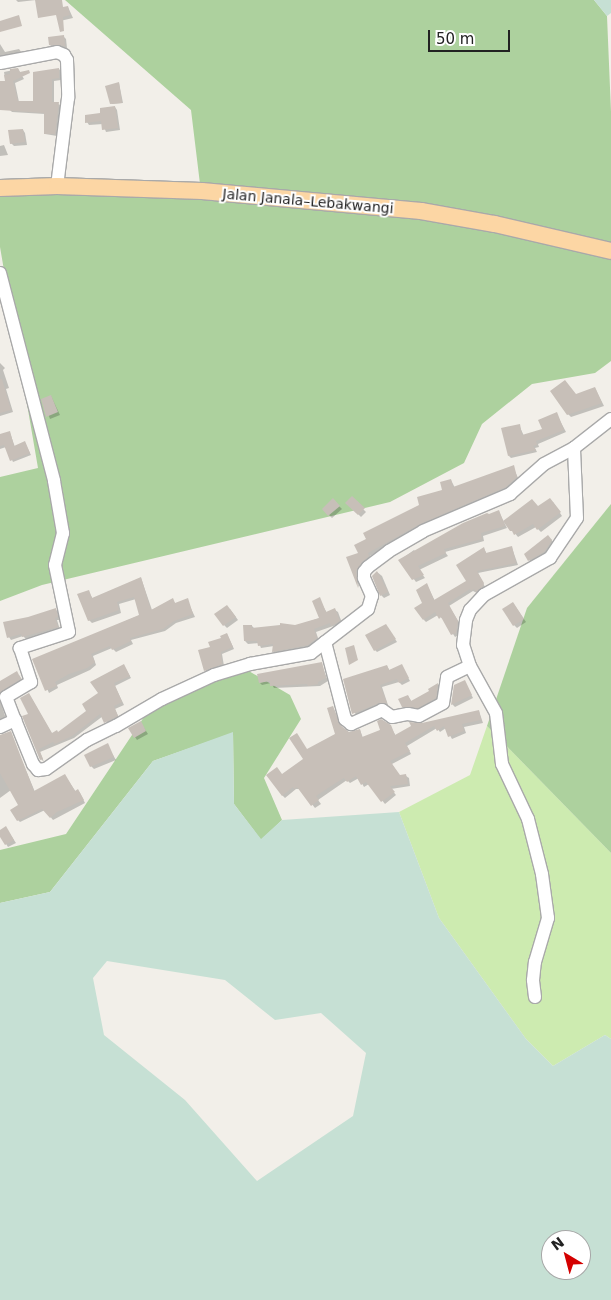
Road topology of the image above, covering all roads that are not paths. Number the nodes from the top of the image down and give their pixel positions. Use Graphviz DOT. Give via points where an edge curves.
graph roads {
  1 [pos="0,64"];
  2 [pos="57,186"];
  3 [pos="0,188"];
  4 [pos="611,251"];
  5 [pos="0,273"];
  6 [pos="611,419"];
  7 [pos="574,448"];
  8 [pos="325,642"];
  9 [pos="470,666"];
  10 [pos="15,720"];
  11 [pos="0,726"];
  12 [pos="535,997"];
  1 -- 2 [label="street" via="57,52 67,60 68,98"];
  2 -- 3 [label="main road, Jalan Janala–Lebakwangi"];
  2 -- 4 [label="main road, Jalan Janala–Lebakwangi" via="202,191 421,211 495,224"];
  5 -- 10 [label="street" via="63,532 56,565 68,632 20,648 31,682 6,697"];
  6 -- 7 [label="street"];
  7 -- 8 [label="street" via="544,464 510,494 423,531 376,561 364,572 372,596 368,609"];
  7 -- 9 [label="street" via="578,518 550,558 484,595 470,610 463,645"];
  8 -- 9 [label="street" via="345,719 351,724 382,710 392,717 419,716 443,702 447,677"];
  8 -- 10 [label="street" via="311,653 250,664 214,675 87,740 46,769 38,770 32,764"];
  9 -- 12 [label="street" via="496,713 502,764 528,820 542,874 548,918 535,962"];
  10 -- 11 [label="street"];
}
